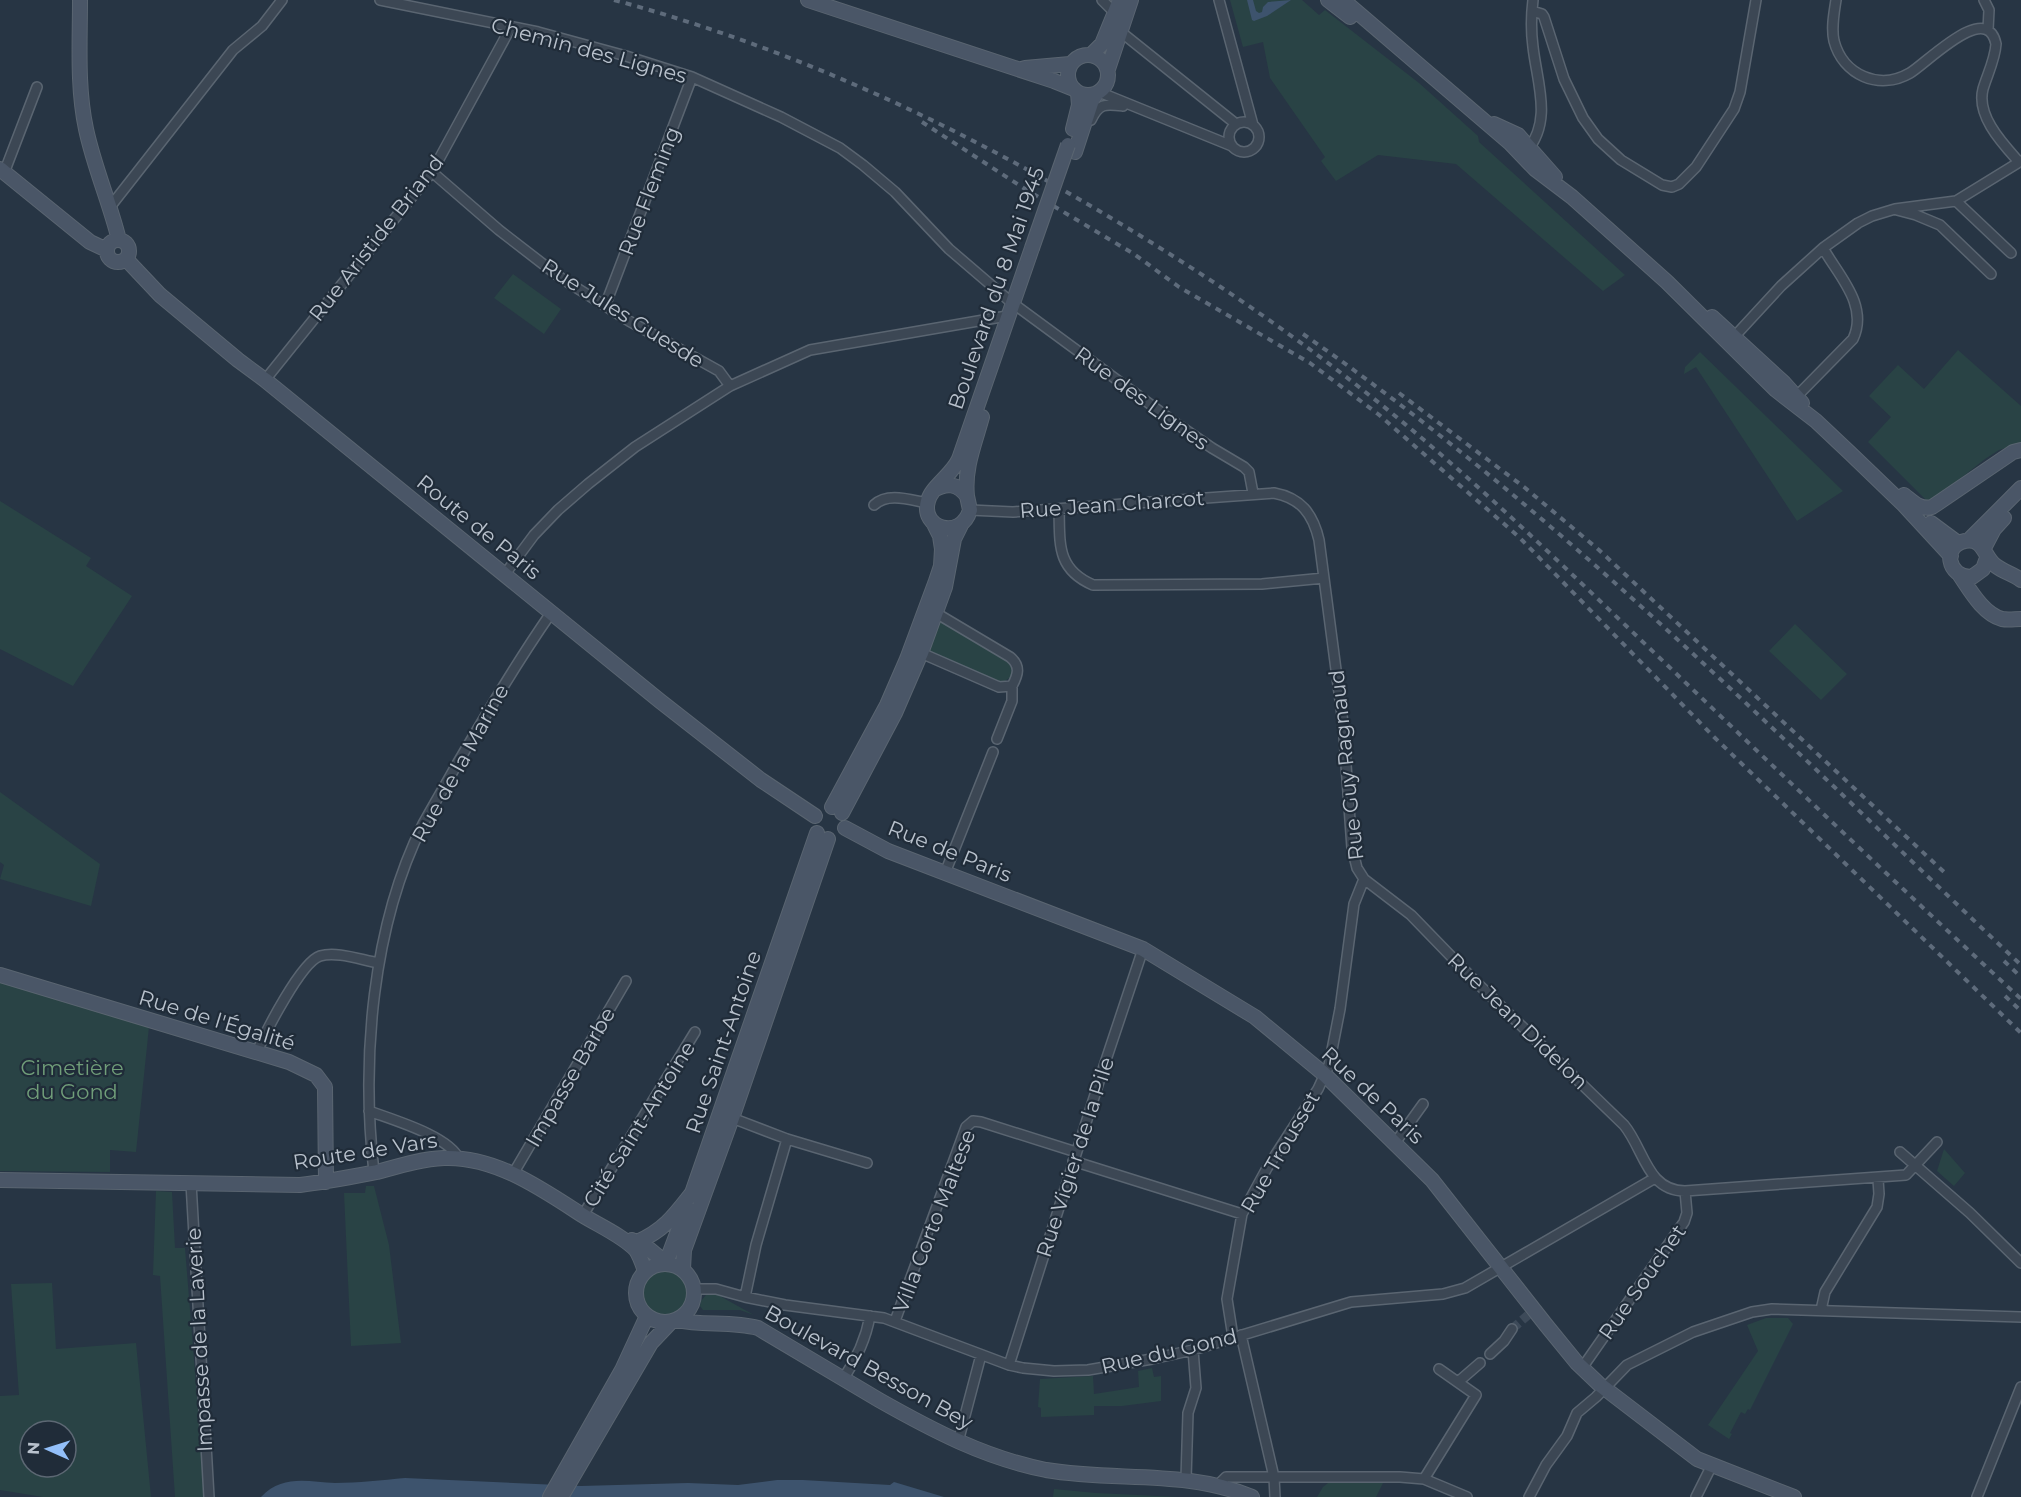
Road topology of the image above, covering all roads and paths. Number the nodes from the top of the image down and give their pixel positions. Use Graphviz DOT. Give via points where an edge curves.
graph roads {
  1 [pos="80,0"];
  2 [pos="282,0"];
  3 [pos="380,0"];
  4 [pos="808,0"];
  5 [pos="1102,0"];
  6 [pos="1131,0"];
  7 [pos="1219,0"];
  8 [pos="1328,0"];
  9 [pos="1343,0"];
  10 [pos="1356,0"];
  11 [pos="1533,0"];
  12 [pos="1756,0"];
  13 [pos="1836,0"];
  14 [pos="1984,0"];
  15 [pos="1118,6"];
  16 [pos="1532,11"];
  17 [pos="511,27"];
  18 [pos="1988,30"];
  19 [pos="1121,32"];
  20 [pos="1091,55"];
  21 [pos="1070,64"];
  22 [pos="1013,68"];
  23 [pos="1108,69"];
  24 [pos="1426,69"];
  25 [pos="692,76"];
  26 [pos="37,87"];
  27 [pos="1076,91"];
  28 [pos="1098,93"];
  29 [pos="1136,108"];
  30 [pos="1236,124"];
  31 [pos="1253,125"];
  32 [pos="1232,146"];
  33 [pos="1071,149"];
  34 [pos="1526,152"];
  35 [pos="2020,160"];
  36 [pos="2,171"];
  37 [pos="432,172"];
  38 [pos="1956,201"];
  39 [pos="110,207"];
  40 [pos="1894,209"];
  41 [pos="119,240"];
  42 [pos="1823,248"];
  43 [pos="107,250"];
  44 [pos="2011,253"];
  45 [pos="126,259"];
  46 [pos="1991,274"];
  47 [pos="1667,282"];
  48 [pos="605,306"];
  49 [pos="1011,316"];
  50 [pos="1733,338"];
  51 [pos="991,376"];
  52 [pos="265,380"];
  53 [pos="730,386"];
  54 [pos="1797,396"];
  55 [pos="1816,421"];
  56 [pos="2021,450"];
  57 [pos="1851,454"];
  58 [pos="2021,488"];
  59 [pos="934,490"];
  60 [pos="1253,494"];
  61 [pos="967,496"];
  62 [pos="2021,500"];
  63 [pos="927,503"];
  64 [pos="874,505"];
  65 [pos="1059,509"];
  66 [pos="970,510"];
  67 [pos="933,522"];
  68 [pos="961,525"];
  69 [pos="1959,546"];
  70 [pos="1985,553"];
  71 [pos="1959,574"];
  72 [pos="507,576"];
  73 [pos="1324,578"];
  74 [pos="2021,580"];
  75 [pos="551,613"];
  76 [pos="936,614"];
  77 [pos="2019,618"];
  78 [pos="921,653"];
  79 [pos="1012,686"];
  80 [pos="997,739"];
  81 [pos="993,752"];
  82 [pos="837,810"];
  83 [pos="815,816"];
  84 [pos="845,828"];
  85 [pos="823,836"];
  86 [pos="945,873"];
  87 [pos="1364,879"];
  88 [pos="1143,949"];
  89 [pos="379,963"];
  90 [pos="0,975"];
  91 [pos="626,981"];
  92 [pos="695,1032"];
  93 [pos="257,1052"];
  94 [pos="1324,1074"];
  95 [pos="1423,1104"];
  96 [pos="369,1111"];
  97 [pos="732,1118"];
  98 [pos="787,1139"];
  99 [pos="1937,1142"];
  100 [pos="1395,1143"];
  101 [pos="1900,1152"];
  102 [pos="1075,1156"];
  103 [pos="459,1159"];
  104 [pos="867,1163"];
  105 [pos="1916,1165"];
  106 [pos="374,1172"];
  107 [pos="513,1174"];
  108 [pos="1654,1178"];
  109 [pos="1878,1179"];
  110 [pos="0,1180"];
  111 [pos="326,1182"];
  112 [pos="191,1183"];
  113 [pos="1685,1191"];
  114 [pos="692,1193"];
  115 [pos="1242,1214"];
  116 [pos="583,1215"];
  117 [pos="611,1232"];
  118 [pos="637,1242"];
  119 [pos="666,1263"];
  120 [pos="2021,1263"];
  121 [pos="1501,1268"];
  122 [pos="683,1269"];
  123 [pos="645,1271"];
  124 [pos="694,1289"];
  125 [pos="745,1298"];
  126 [pos="691,1307"];
  127 [pos="1821,1310"];
  128 [pos="647,1316"];
  129 [pos="870,1316"];
  130 [pos="2021,1317"];
  131 [pos="673,1321"];
  132 [pos="894,1321"];
  133 [pos="710,1324"];
  134 [pos="1512,1329"];
  135 [pos="1237,1336"];
  136 [pos="1193,1350"];
  137 [pos="1490,1354"];
  138 [pos="981,1355"];
  139 [pos="1480,1363"];
  140 [pos="1009,1365"];
  141 [pos="1582,1368"];
  142 [pos="1439,1369"];
  143 [pos="843,1379"];
  144 [pos="1458,1382"];
  145 [pos="2021,1387"];
  146 [pos="1604,1388"];
  147 [pos="958,1442"];
  148 [pos="1712,1465"];
  149 [pos="1274,1477"];
  150 [pos="1186,1479"];
  151 [pos="1424,1479"];
  152 [pos="1218,1485"];
  153 [pos="209,1497"];
  154 [pos="550,1497"];
  155 [pos="561,1497"];
  156 [pos="1252,1497"];
  157 [pos="1275,1497"];
  158 [pos="1467,1497"];
  159 [pos="1529,1497"];
  160 [pos="1696,1497"];
  161 [pos="1794,1497"];
  162 [pos="1977,1497"];
  1 -- 39 [label="main road" via="81,92 86,128"];
  2 -- 39 [label="street" via="262,27 233,50"];
  3 -- 17 [label="street, Chemin des Lignes"];
  4 -- 22 [label="main road"];
  5 -- 15 [label="street"];
  6 -- 19 [label="main road"];
  7 -- 31 [label="street"];
  8 -- 24 [label="main road"];
  9 -- 24 [label="main road"];
  10 -- 24 [label="main road"];
  11 -- 16 [label="street"];
  12 -- 16 [label="street" via="1734,109 1696,167 1672,187 1621,160 1598,139 1574,103 1544,17"];
  13 -- 18 [label="street" via="1834,39 1838,52 1850,68 1867,79 1893,79 1909,74 1966,31"];
  14 -- 18 [label="street" via="1989,9"];
  15 -- 20 [label="main road" via="1102,44"];
  16 -- 34 [label="street" via="1542,110 1538,129"];
  17 -- 25 [label="street, Chemin des Lignes"];
  17 -- 37 [label="street, Rue Aristide Briand"];
  18 -- 35 [label="street" via="1996,44 1982,92 1983,111"];
  19 -- 23 [label="main road"];
  19 -- 30 [label="street"];
  20 -- 21 [label="main road"];
  20 -- 23 [label="main road" via="1101,59"];
  21 -- 22 [label="main road"];
  21 -- 27 [label="main road" via="1068,78"];
  22 -- 27 [label="main road"];
  23 -- 28 [label="main road" via="1108,80"];
  24 -- 34 [label="main road"];
  25 -- 48 [label="street, Rue Fleming"];
  25 -- 49 [label="street, Chemin des Lignes" via="840,148 895,192"];
  26 -- 36 [label="street"];
  27 -- 28 [label="main road"];
  27 -- 33 [label="main road, Boulevard du 8 Mai 1945" via="1077,117"];
  28 -- 29 [label="street"];
  28 -- 33 [label="main road, Boulevard du 8 Mai 1945"];
  29 -- 32 [label="street"];
  29 -- 33 [label="street" via="1098,108"];
  30 -- 31 [label="street"];
  30 -- 32 [label="street" via="1229,137"];
  31 -- 32 [label="street" via="1259,137 1255,146 1243,151"];
  33 -- 49 [label="main road, Boulevard du 8 Mai 1945"];
  34 -- 47 [label="main road" via="1535,169"];
  35 -- 38 [label="street"];
  36 -- 43 [label="main road" via="90,242"];
  37 -- 48 [label="street, Rue Jules Guesde" via="516,244"];
  37 -- 52 [label="street, Rue Aristide Briand"];
  38 -- 40 [label="street"];
  38 -- 44 [label="street"];
  39 -- 41 [label="main road"];
  40 -- 42 [label="street" via="1872,216"];
  40 -- 46 [label="street" via="1940,225"];
  41 -- 43 [label="main road"];
  41 -- 45 [label="main road" via="129,249"];
  42 -- 50 [label="street"];
  42 -- 54 [label="street" via="1845,279 1857,312 1856,333"];
  43 -- 45 [label="main road" via="112,260"];
  45 -- 52 [label="main road, Route de Paris" via="160,295"];
  47 -- 50 [label="main road"];
  47 -- 50 [label="main road" via="1699,315"];
  48 -- 53 [label="street, Rue Jules Guesde" via="719,371"];
  49 -- 51 [label="main road, Boulevard du 8 Mai 1945"];
  49 -- 53 [label="street" via="810,350"];
  49 -- 60 [label="street, Rue des Lignes" via="1059,338 1244,467 1249,472"];
  50 -- 54 [label="main road"];
  50 -- 55 [label="main road" via="1776,390"];
  51 -- 59 [label="main road, Boulevard du 8 Mai 1945" via="956,465"];
  51 -- 61 [label="main road, Boulevard du 8 Mai 1945" via="968,465"];
  52 -- 72 [label="main road, Route de Paris"];
  53 -- 72 [label="street" via="635,447 588,484 534,535"];
  54 -- 55 [label="main road"];
  55 -- 57 [label="main road"];
  56 -- 57 [label="main road" via="1925,509"];
  57 -- 69 [label="main road" via="1904,505"];
  58 -- 69 [label="main road"];
  59 -- 61 [label="main road" via="948,485"];
  59 -- 63 [label="main road"];
  60 -- 65 [label="street, Rue Jean Charcot"];
  60 -- 73 [label="street, Rue Guy Ragnaud" via="1283,495 1304,506 1316,527"];
  61 -- 66 [label="main road"];
  62 -- 70 [label="main road" via="1994,529"];
  63 -- 64 [label="street" via="891,497"];
  63 -- 67 [label="main road"];
  65 -- 66 [label="street, Rue Jean Charcot"];
  65 -- 73 [label="street" via="1063,560 1075,575 1093,585 1262,584"];
  66 -- 68 [label="main road"];
  67 -- 68 [label="main road" via="950,529"];
  67 -- 82 [label="main road" via="940,536 941,566 908,659"];
  68 -- 76 [label="main road"];
  69 -- 70 [label="main road" via="1975,541"];
  69 -- 71 [label="main road" via="1952,566"];
  70 -- 71 [label="main road" via="1985,566 1980,573 1972,577"];
  70 -- 74 [label="main road" via="1996,566"];
  71 -- 77 [label="main road" via="1986,609 2002,619"];
  72 -- 75 [label="main road, Route de Paris"];
  73 -- 87 [label="street, Rue Guy Ragnaud" via="1343,723 1352,848"];
  75 -- 83 [label="main road, Route de Paris" via="761,780"];
  75 -- 89 [label="street, Rue de la Marine" via="511,672 423,824 400,884"];
  76 -- 78 [label="main road"];
  76 -- 79 [label="street" via="1015,661 1017,673"];
  78 -- 79 [label="street" via="999,687"];
  78 -- 82 [label="main road" via="895,713"];
  79 -- 80 [label="street" via="1012,701"];
  81 -- 86 [label="street"];
  82 -- 83 [label="main road" via="822,809"];
  82 -- 84 [label="main road"];
  83 -- 85 [label="main road" via="814,825"];
  84 -- 85 [label="main road" via="838,837"];
  84 -- 86 [label="main road, Rue de Paris" via="888,851"];
  85 -- 97 [label="main road, Rue Saint-Antoine"];
  85 -- 114 [label="main road, Rue Saint-Antoine"];
  86 -- 88 [label="main road, Rue de Paris"];
  87 -- 94 [label="street, Rue Guy Ragnaud" via="1354,904 1333,1051"];
  87 -- 108 [label="street, Rue Jean Didelon" via="1411,915 1624,1125"];
  88 -- 94 [label="main road, Rue de Paris" via="1255,1017"];
  88 -- 102 [label="street, Rue Vigier de la Pile"];
  89 -- 93 [label="street" via="330,955 312,960 270,1023"];
  89 -- 96 [label="street, Rue de la Marine"];
  90 -- 93 [label="main road, Rue de l'Égalité"];
  91 -- 107 [label="street, Impasse Barbe"];
  92 -- 116 [label="street, Cité Saint-Antoine"];
  93 -- 111 [label="main road, Rue de l'Égalité" via="289,1062 322,1081 327,1106"];
  94 -- 100 [label="main road, Rue de Paris"];
  94 -- 115 [label="street, Rue Trousset"];
  95 -- 100 [label="street"];
  96 -- 103 [label="street" via="442,1141"];
  96 -- 106 [label="street, Rue de la Marine"];
  97 -- 98 [label="street"];
  97 -- 122 [label="main road, Rue Saint-Antoine" via="684,1250"];
  98 -- 104 [label="street"];
  98 -- 125 [label="street"];
  99 -- 105 [label="street"];
  100 -- 121 [label="main road, Rue de Paris" via="1432,1180"];
  101 -- 105 [label="street"];
  102 -- 115 [label="street"];
  102 -- 132 [label="street, Villa Corto Maltese" via="981,1122 973,1121 966,1127"];
  102 -- 140 [label="street, Rue Vigier de la Pile"];
  103 -- 106 [label="main road, Route de Vars" via="423,1161"];
  103 -- 107 [label="main road, Route de Vars"];
  105 -- 109 [label="street" via="1906,1175"];
  105 -- 120 [label="street"];
  106 -- 111 [label="main road, Route de Vars"];
  107 -- 116 [label="main road, Route de Vars"];
  108 -- 113 [label="street" via="1669,1190"];
  108 -- 121 [label="street, Rue du Gond"];
  109 -- 113 [label="street"];
  109 -- 127 [label="street" via="1877,1207 1825,1292"];
  110 -- 112 [label="main road, Route de Vars"];
  111 -- 112 [label="main road, Route de Vars" via="257,1186"];
  112 -- 153 [label="street, Impasse de la Laverie"];
  113 -- 141 [label="street, Rue Souchet" via="1684,1222"];
  114 -- 118 [label="main road, Rue Saint-Antoine" via="670,1222"];
  114 -- 119 [label="main road"];
  115 -- 135 [label="street, Rue Trousset" via="1227,1299"];
  116 -- 117 [label="main road, Route de Vars"];
  117 -- 118 [label="main road, Route de Vars"];
  117 -- 123 [label="main road, Route de Vars" via="636,1251"];
  118 -- 119 [label="main road, Route de Vars"];
  119 -- 122 [label="main road"];
  119 -- 123 [label="main road"];
  121 -- 135 [label="street, Rue du Gond" via="1460,1289 1351,1302"];
  121 -- 141 [label="main road, Rue de Paris" via="1531,1312"];
  122 -- 124 [label="main road"];
  123 -- 128 [label="main road" via="636,1293"];
  124 -- 125 [label="street, Rue du Gond" via="716,1289"];
  124 -- 126 [label="main road"];
  125 -- 129 [label="street, Rue du Gond"];
  126 -- 131 [label="main road"];
  126 -- 133 [label="main road"];
  127 -- 130 [label="street"];
  127 -- 146 [label="street" via="1762,1310 1693,1332 1626,1365"];
  128 -- 131 [label="main road"];
  128 -- 154 [label="main road" via="622,1370"];
  129 -- 132 [label="street, Rue du Gond"];
  129 -- 143 [label="street"];
  131 -- 133 [label="main road, Boulevard Besson Bey"];
  131 -- 155 [label="main road" via="651,1343"];
  132 -- 138 [label="street, Rue du Gond"];
  133 -- 143 [label="main road, Boulevard Besson Bey" via="758,1328"];
  134 -- 137 [label="street"];
  135 -- 136 [label="street, Rue du Gond"];
  135 -- 149 [label="street, Rue Trousset"];
  136 -- 140 [label="street, Rue du Gond" via="1088,1370 1037,1370"];
  136 -- 150 [label="street" via="1196,1388 1188,1413"];
  138 -- 140 [label="street, Rue du Gond"];
  138 -- 147 [label="street"];
  139 -- 144 [label="street"];
  141 -- 146 [label="main road, Rue de Paris"];
  142 -- 144 [label="street"];
  143 -- 147 [label="main road, Boulevard Besson Bey"];
  144 -- 151 [label="street" via="1476,1395"];
  145 -- 162 [label="street"];
  146 -- 148 [label="main road, Rue de Paris" via="1697,1459"];
  146 -- 159 [label="street" via="1577,1413"];
  147 -- 150 [label="main road, Boulevard Besson Bey" via="1046,1470"];
  148 -- 160 [label="street"];
  148 -- 161 [label="main road, Rue de Paris"];
  149 -- 151 [label="street"];
  149 -- 152 [label="street" via="1226,1476"];
  149 -- 157 [label="street, Rue Trousset"];
  150 -- 152 [label="main road, Boulevard Besson Bey"];
  151 -- 158 [label="street"];
  152 -- 156 [label="main road, Boulevard Besson Bey"];
}
